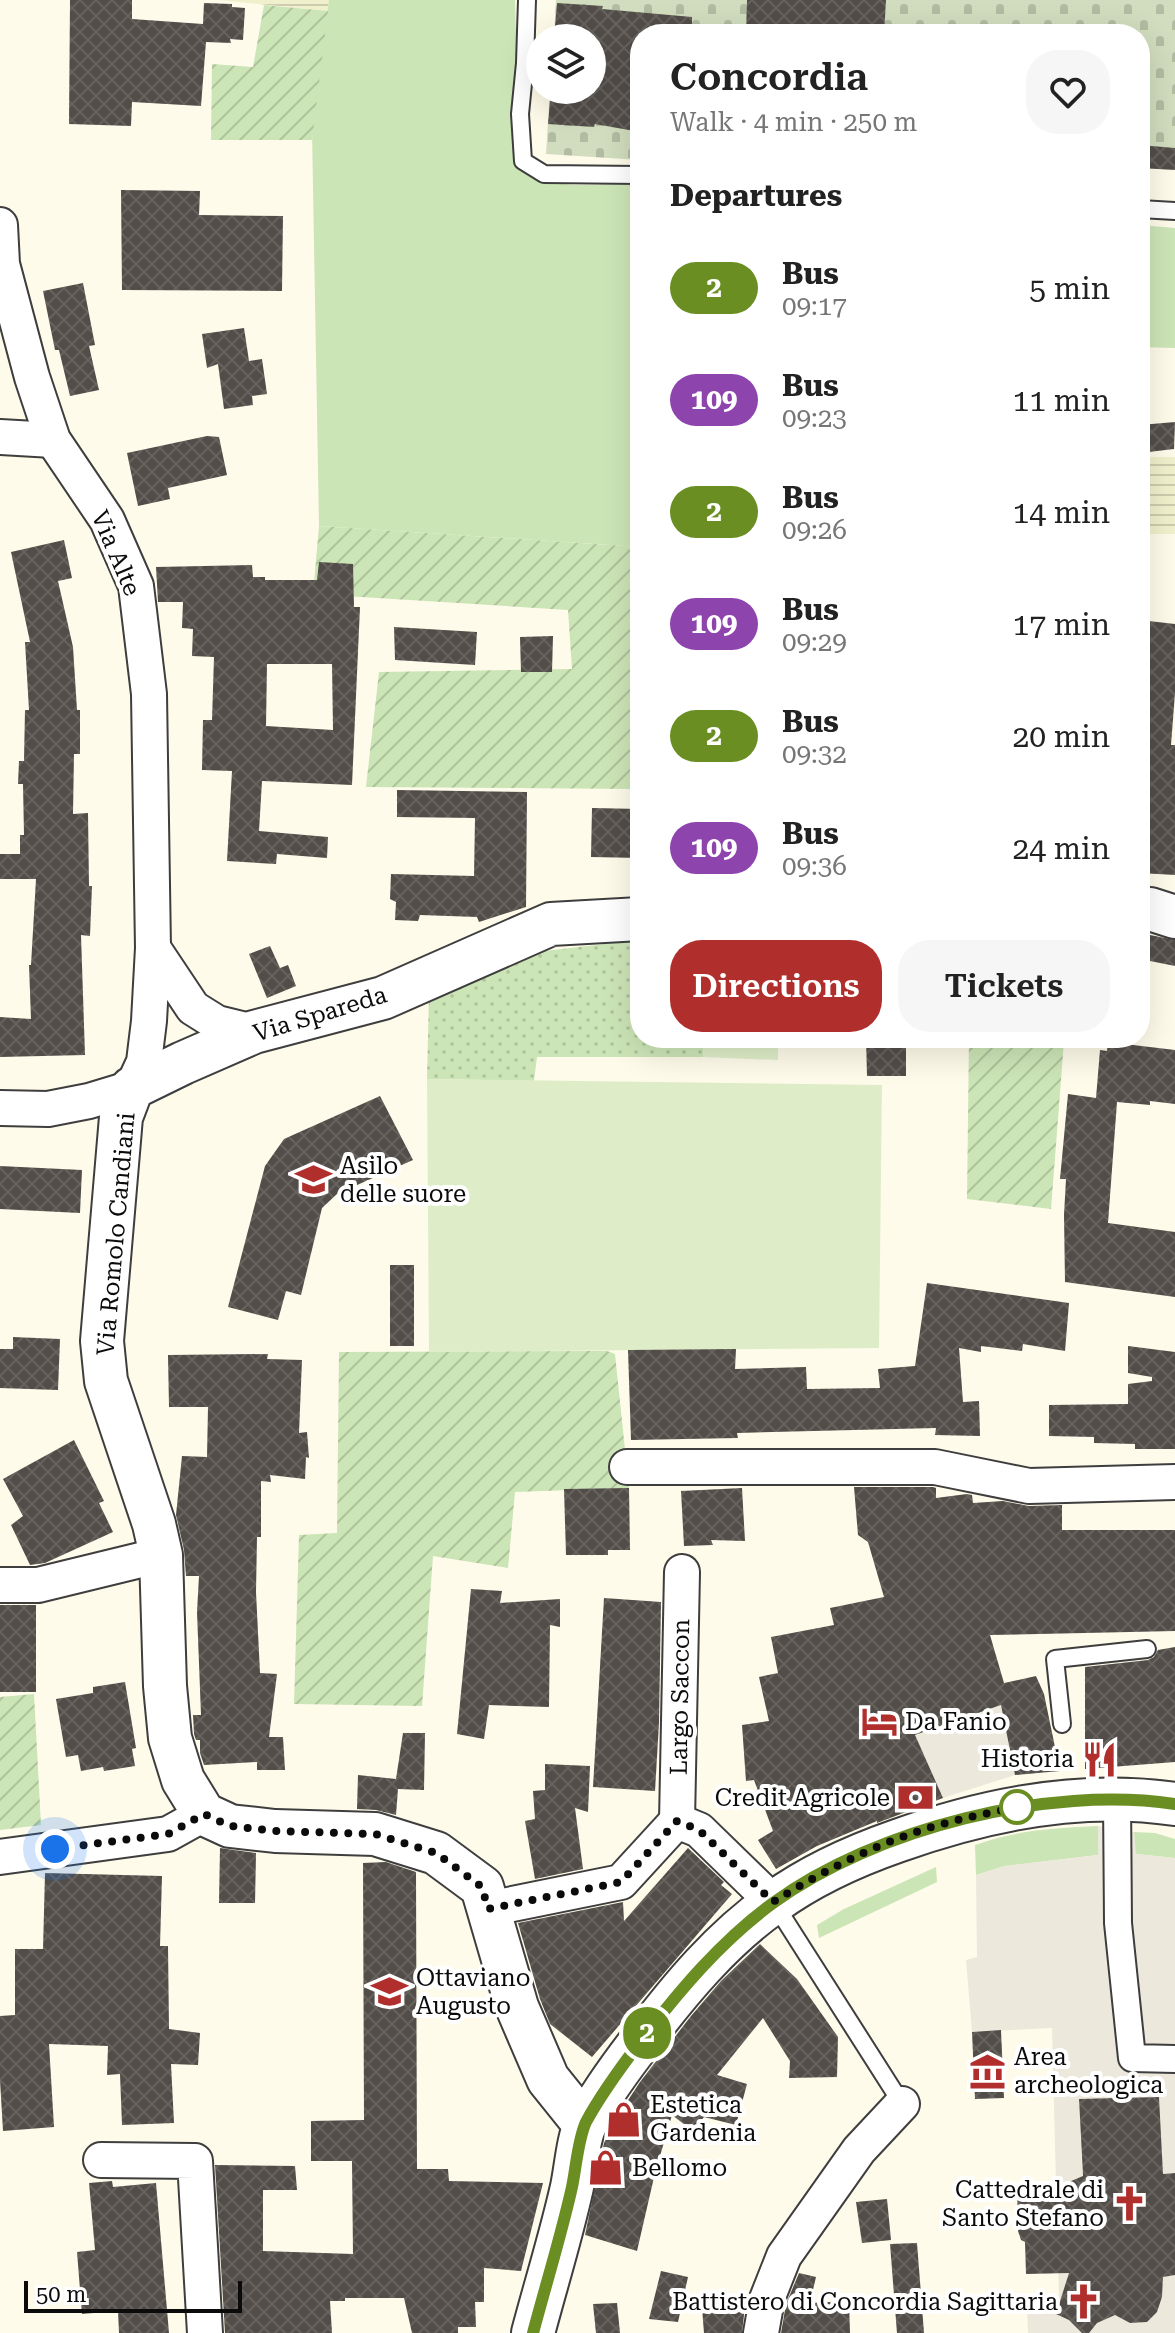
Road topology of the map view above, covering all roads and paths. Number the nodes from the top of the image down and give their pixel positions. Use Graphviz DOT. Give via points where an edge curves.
graph roads {
  1 [pos="527,0"];
  2 [pos="630,175"];
  3 [pos="1150,210"];
  4 [pos="1175,211"];
  5 [pos="0,225"];
  6 [pos="0,437"];
  7 [pos="53,440"];
  8 [pos="1150,909"];
  9 [pos="1175,917"];
  10 [pos="630,920"];
  11 [pos="153,948"];
  12 [pos="254,1032"];
  13 [pos="132,1088"];
  14 [pos="0,1108"];
  15 [pos="627,1467"];
  16 [pos="1175,1482"];
  17 [pos="161,1555"];
  18 [pos="682,1572"];
  19 [pos="0,1585"];
  20 [pos="1147,1649"];
  21 [pos="1062,1724"];
  22 [pos="1117,1799"];
  23 [pos="1175,1804"];
  24 [pos="204,1814"];
  25 [pos="677,1821"];
  26 [pos="0,1857"];
  27 [pos="773,1902"];
  28 [pos="488,1909"];
  29 [pos="1175,2059"];
  30 [pos="902,2104"];
  31 [pos="585,2125"];
  32 [pos="101,2160"];
  33 [pos="205,2333"];
  34 [pos="533,2333"];
  35 [pos="761,2333"];
  1 -- 2 [label="lane" via="520,114 523,161 544,174"];
  3 -- 4 [label="lane"];
  5 -- 7 [label="street, Via Alte" via="2,264"];
  6 -- 7 [label="street"];
  7 -- 11 [label="street, Via Alte" via="107,520 136,586 149,694"];
  8 -- 9 [label="street"];
  10 -- 12 [label="street, Via Spareda" via="551,924 383,998"];
  11 -- 12 [label="street" via="193,1008 217,1023"];
  11 -- 13 [label="street, Via Alte" via="144,1062"];
  12 -- 13 [label="street, Via Spareda"];
  13 -- 14 [label="street, Via Spareda" via="48,1109"];
  13 -- 17 [label="street, Via Romolo Candiani" via="121,1117 102,1341 106,1381"];
  15 -- 16 [label="street" via="935,1467 1029,1486"];
  17 -- 19 [label="street" via="38,1585"];
  17 -- 24 [label="street, Via Romolo Candiani" via="170,1738 183,1780"];
  18 -- 25 [label="street, Largo Saccon"];
  20 -- 21 [label="lane" via="1055,1659"];
  22 -- 23 [label="street"];
  22 -- 27 [label="street" via="1023,1806 946,1823 855,1857"];
  22 -- 29 [label="street" via="1118,1923 1132,2058"];
  24 -- 26 [label="street" via="168,1834"];
  24 -- 28 [label="street" via="230,1826 375,1834 436,1853 482,1887"];
  25 -- 27 [label="street" via="699,1830"];
  25 -- 28 [label="street" via="621,1882"];
  27 -- 30 [label="lane"];
  27 -- 31 [label="street" via="677,1993"];
  28 -- 31 [label="street" via="517,2007 548,2079"];
  30 -- 35 [label="street" via="859,2150 784,2256"];
  31 -- 34 [label="street"];
  32 -- 33 [label="street" via="195,2161"];
}
